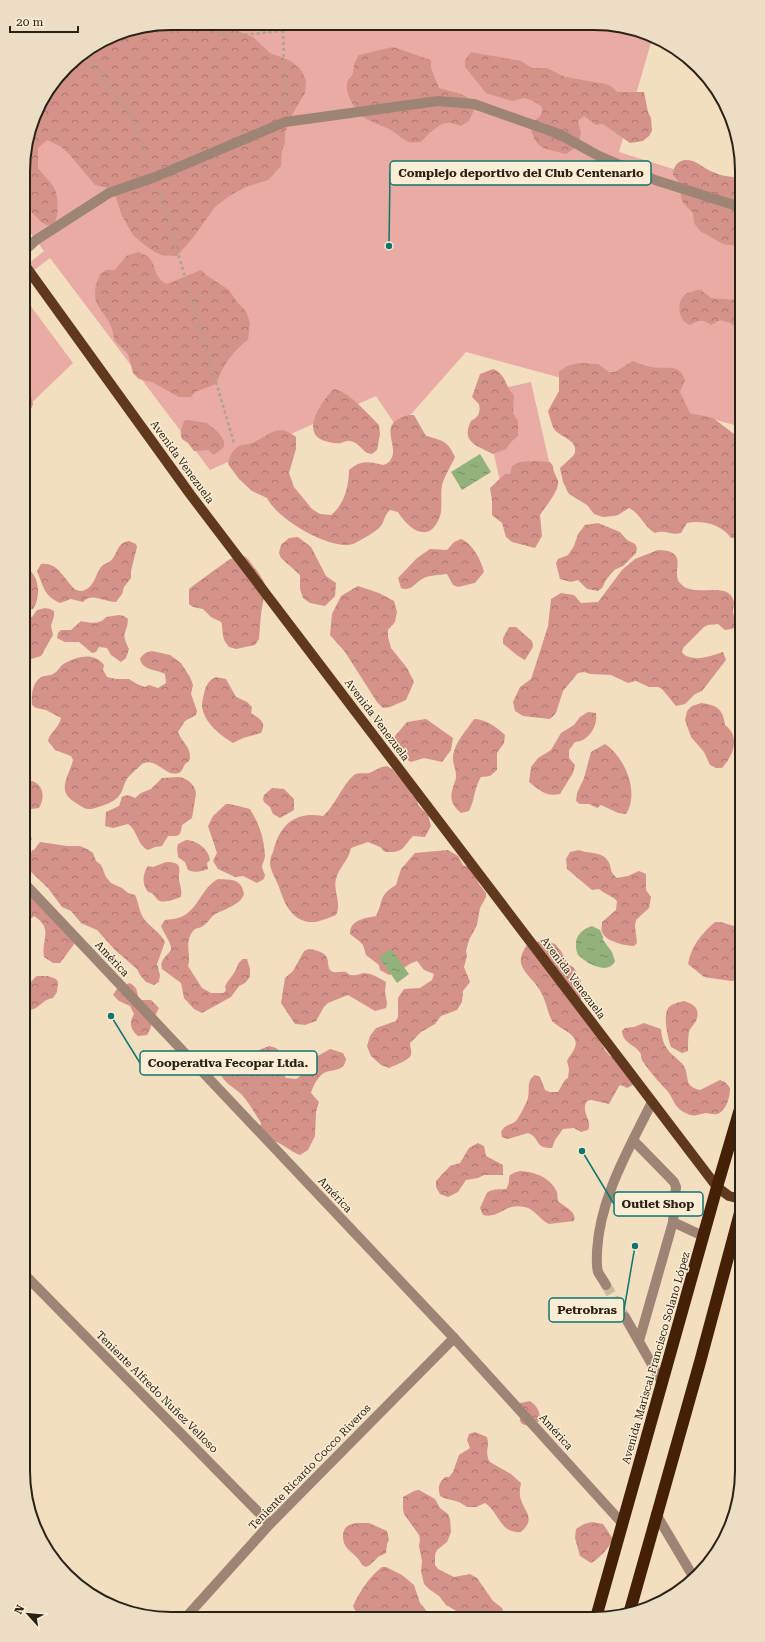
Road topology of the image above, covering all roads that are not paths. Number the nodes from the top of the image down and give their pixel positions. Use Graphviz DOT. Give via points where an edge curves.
graph roads {
  1 [pos="735,205"];
  2 [pos="30,246"];
  3 [pos="30,272"];
  4 [pos="30,889"];
  5 [pos="652,1102"];
  6 [pos="735,1126"];
  7 [pos="634,1140"];
  8 [pos="717,1187"];
  9 [pos="735,1198"];
  10 [pos="673,1222"];
  11 [pos="735,1231"];
  12 [pos="703,1236"];
  13 [pos="30,1280"];
  14 [pos="606,1285"];
  15 [pos="625,1317"];
  16 [pos="454,1338"];
  17 [pos="639,1341"];
  18 [pos="662,1382"];
  19 [pos="656,1514"];
  20 [pos="270,1524"];
  21 [pos="623,1524"];
  22 [pos="691,1573"];
  23 [pos="631,1607"];
  24 [pos="191,1612"];
  25 [pos="599,1612"];
  1 -- 2 [label="street" via="655,180 597,155 558,134 474,104 438,101 285,122 155,177 109,193"];
  3 -- 5 [label="main road, Avenida Venezuela" via="186,488"];
  4 -- 16 [label="street, América"];
  5 -- 7 [label="street"];
  5 -- 8 [label="main road, Avenida Venezuela"];
  6 -- 8 [label="highway, Avenida Mariscal Francisco Solano López"];
  7 -- 10 [label="street" via="674,1182 676,1187"];
  7 -- 14 [label="street" via="611,1188 598,1234 596,1262 598,1272"];
  8 -- 9 [label="main road, Avenida Venezuela"];
  8 -- 12 [label="highway, Avenida Mariscal Francisco Solano López"];
  10 -- 12 [label="street"];
  10 -- 17 [label="street"];
  11 -- 19 [label="highway"];
  12 -- 18 [label="highway, Avenida Mariscal Francisco Solano López"];
  13 -- 20 [label="street, Teniente Alfredo Nuñez Velloso"];
  15 -- 17 [label="street"];
  16 -- 20 [label="street, Teniente Ricardo Cocco Riveros"];
  16 -- 21 [label="street, América"];
  17 -- 18 [label="street"];
  18 -- 21 [label="highway, Avenida Mariscal Francisco Solano López"];
  19 -- 22 [label="street"];
  19 -- 23 [label="highway"];
  20 -- 24 [label="street, Teniente Ricardo Cocco Riveros"];
  21 -- 25 [label="highway, Avenida Mariscal Francisco Solano López"];
}
